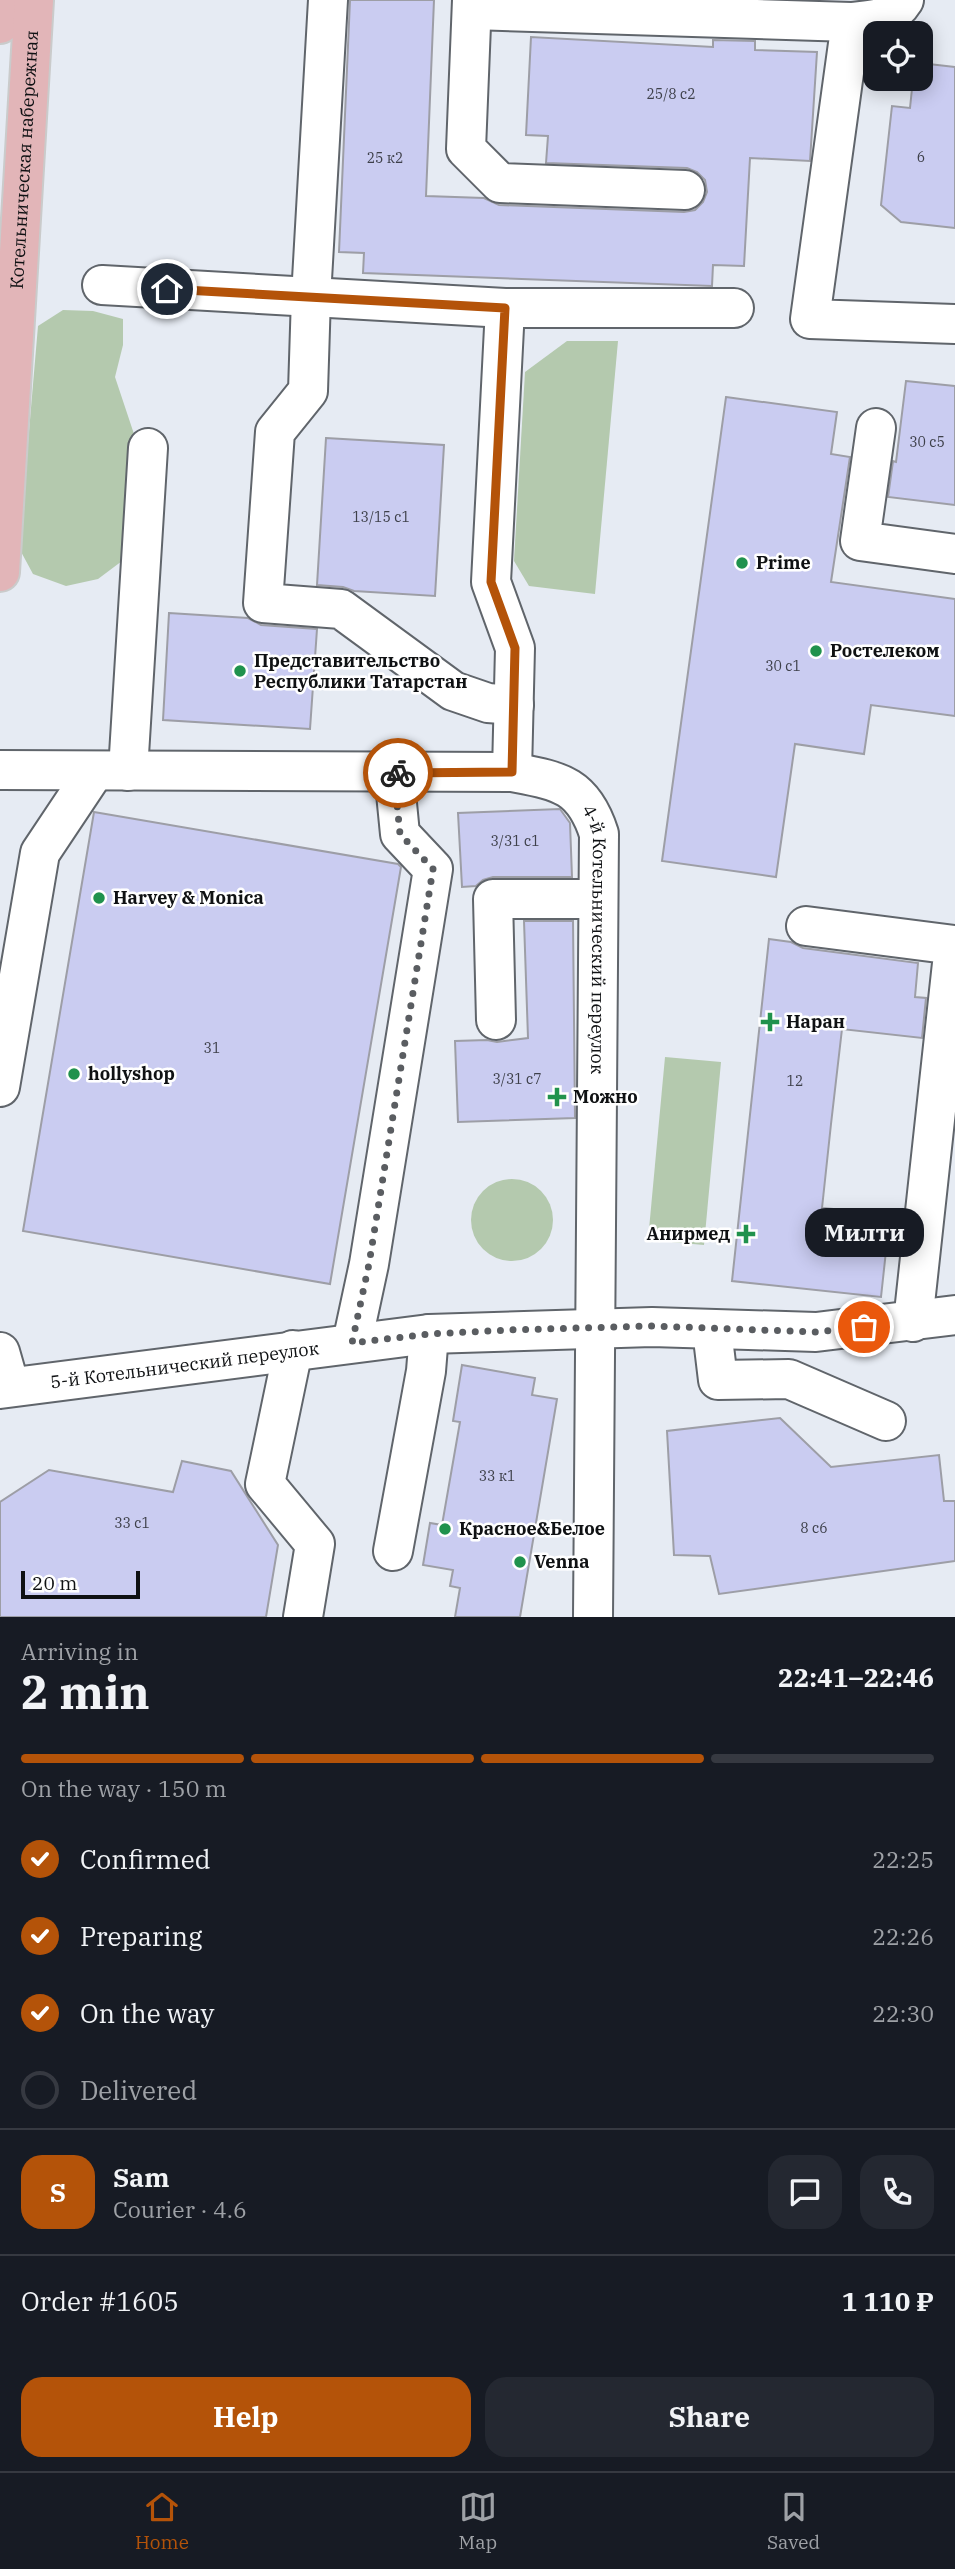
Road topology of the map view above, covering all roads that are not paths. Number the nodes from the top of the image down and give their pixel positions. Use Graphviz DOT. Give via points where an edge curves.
graph roads {
  1 [pos="1,0"];
  2 [pos="34,0"];
  3 [pos="328,0"];
  4 [pos="904,0"];
  5 [pos="472,5"];
  6 [pos="643,8"];
  7 [pos="851,22"];
  8 [pos="0,24"];
  9 [pos="685,190"];
  10 [pos="102,285"];
  11 [pos="311,297"];
  12 [pos="505,308"];
  13 [pos="734,308"];
  14 [pos="955,324"];
  15 [pos="876,428"];
  16 [pos="148,448"];
  17 [pos="955,554"];
  18 [pos="0,572"];
  19 [pos="514,705"];
  20 [pos="0,770"];
  21 [pos="111,771"];
  22 [pos="512,772"];
  23 [pos="394,773"];
  24 [pos="597,899"];
  25 [pos="806,926"];
  26 [pos="496,1020"];
  27 [pos="0,1087"];
  28 [pos="955,1315"];
  29 [pos="913,1322"];
  30 [pos="594,1328"];
  31 [pos="712,1330"];
  32 [pos="429,1334"];
  33 [pos="352,1343"];
  34 [pos="293,1350"];
  35 [pos="3,1376"];
  36 [pos="886,1421"];
  37 [pos="393,1551"];
  38 [pos="303,1617"];
  39 [pos="593,1617"];
  1 -- 8 [label="main road, Котельническая набережная"];
  2 -- 18 [label="main road, Котельническая набережная"];
  3 -- 11 [label="street"];
  4 -- 7 [label="street" via="888,17"];
  5 -- 6 [label="street"];
  5 -- 9 [label="street" via="466,149 500,183"];
  6 -- 7 [label="street"];
  7 -- 14 [label="street" via="810,319"];
  10 -- 11 [label="street"];
  11 -- 12 [label="street"];
  11 -- 19 [label="street" via="308,391 275,432 263,603 341,608 453,691 488,703"];
  12 -- 13 [label="street"];
  12 -- 19 [label="street" via="491,582 515,648"];
  15 -- 17 [label="street" via="860,541"];
  16 -- 21 [label="street"];
  19 -- 22 [label="street"];
  20 -- 21 [label="street, 4-й Котельнический переулок"];
  21 -- 23 [label="street, 4-й Котельнический переулок"];
  21 -- 27 [label="street" via="40,853"];
  22 -- 23 [label="street, 4-й Котельнический переулок"];
  22 -- 24 [label="street, 4-й Котельнический переулок" via="553,780 574,792 591,811 599,834"];
  23 -- 33 [label="street" via="400,834 433,869"];
  24 -- 26 [label="street" via="494,899"];
  24 -- 30 [label="street, 4-й Котельнический переулок"];
  25 -- 29 [label="street" via="954,945"];
  28 -- 29 [label="street, 5-й Котельнический переулок"];
  29 -- 31 [label="street, 5-й Котельнический переулок" via="816,1332"];
  30 -- 31 [label="street, 5-й Котельнический переулок"];
  30 -- 32 [label="street, 5-й Котельнический переулок"];
  30 -- 39 [label="street, 4-й Котельнический переулок"];
  31 -- 36 [label="street" via="718,1380 789,1379"];
  32 -- 33 [label="street, 5-й Котельнический переулок"];
  32 -- 37 [label="street"];
  33 -- 34 [label="street, 5-й Котельнический переулок"];
  34 -- 35 [label="street, 5-й Котельнический переулок"];
  34 -- 38 [label="street" via="265,1484 315,1544"];
}
